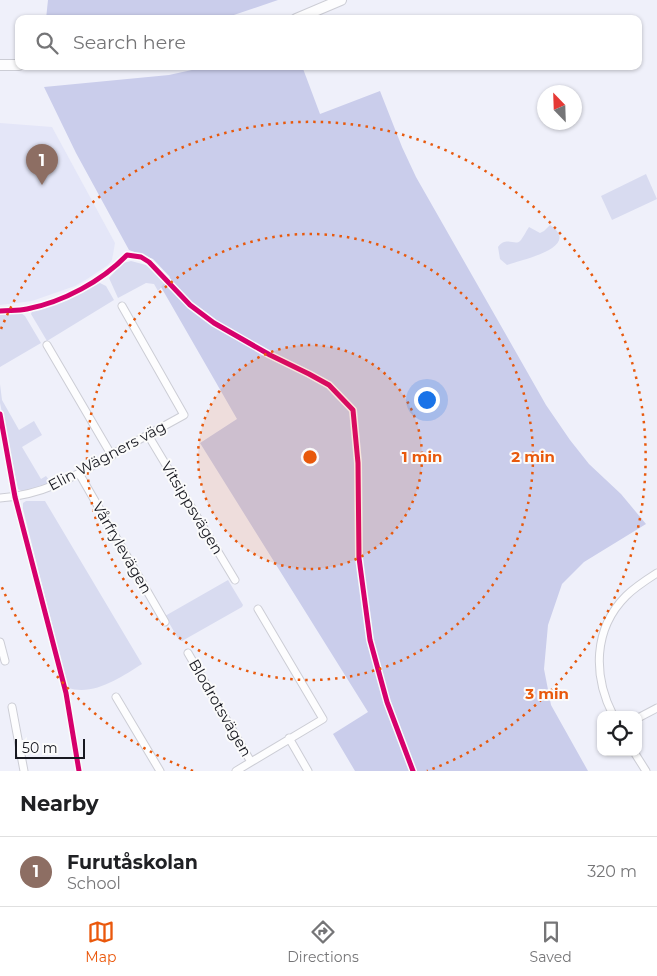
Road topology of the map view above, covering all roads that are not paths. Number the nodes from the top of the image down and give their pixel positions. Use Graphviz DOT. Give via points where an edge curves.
graph roads {
  1 [pos="341,0"];
  2 [pos="305,15"];
  3 [pos="0,64"];
  4 [pos="15,65"];
  5 [pos="122,306"];
  6 [pos="47,345"];
  7 [pos="148,435"];
  8 [pos="112,456"];
  9 [pos="80,475"];
  10 [pos="0,498"];
  11 [pos="657,573"];
  12 [pos="235,580"];
  13 [pos="258,609"];
  14 [pos="165,622"];
  15 [pos="0,642"];
  16 [pos="188,653"];
  17 [pos="5,661"];
  18 [pos="116,697"];
  19 [pos="12,707"];
  20 [pos="657,708"];
  21 [pos="611,711"];
  22 [pos="642,716"];
  23 [pos="290,738"];
  24 [pos="637,756"];
  25 [pos="251,762"];
  26 [pos="24,771"];
  27 [pos="160,771"];
  28 [pos="236,771"];
  29 [pos="308,771"];
  30 [pos="646,771"];
  1 -- 2 [label="street"];
  3 -- 4 [label="street"];
  5 -- 7 [label="street, Elin Wägners väg" via="184,415"];
  6 -- 8 [label="street"];
  7 -- 8 [label="street, Elin Wägners väg"];
  7 -- 12 [label="street, Vitsippsvägen"];
  8 -- 9 [label="street, Elin Wägners väg"];
  9 -- 10 [label="street, Elin Wägners väg" via="40,492"];
  9 -- 14 [label="street, Vårfrylevägen"];
  11 -- 21 [label="street" via="626,596 605,627 600,652 600,680"];
  13 -- 23 [label="street" via="323,719"];
  15 -- 17 [label="street"];
  16 -- 25 [label="street, Blodrotsvägen"];
  18 -- 27 [label="street"];
  19 -- 26 [label="street"];
  20 -- 22 [label="street"];
  23 -- 25 [label="street"];
  23 -- 29 [label="street"];
  24 -- 30 [label="street"];
  25 -- 28 [label="street"];
}
